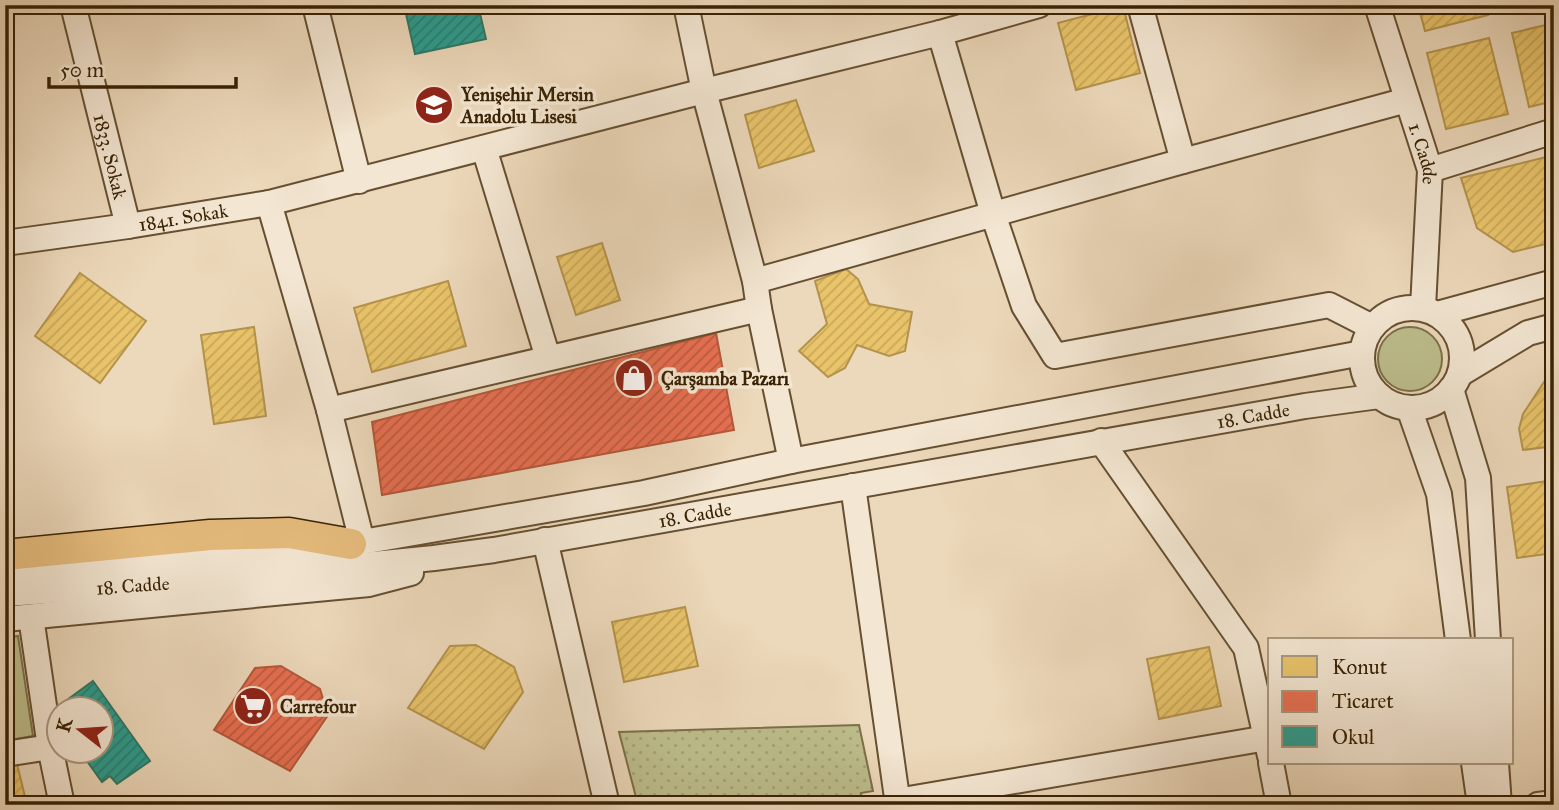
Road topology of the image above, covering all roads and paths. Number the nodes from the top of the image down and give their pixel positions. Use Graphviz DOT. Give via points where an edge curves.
graph roads {
  1 [pos="73,5"];
  2 [pos="315,5"];
  3 [pos="686,5"];
  4 [pos="1039,5"];
  5 [pos="1140,5"];
  6 [pos="1377,5"];
  7 [pos="940,33"];
  8 [pos="704,91"];
  9 [pos="1407,100"];
  10 [pos="1554,131"];
  11 [pos="484,148"];
  12 [pos="1183,161"];
  13 [pos="1430,170"];
  14 [pos="359,180"];
  15 [pos="269,203"];
  16 [pos="993,214"];
  17 [pos="128,226"];
  18 [pos="5,243"];
  19 [pos="755,281"];
  20 [pos="1554,282"];
  21 [pos="759,309"];
  22 [pos="1430,311"];
  23 [pos="1554,326"];
  24 [pos="1372,327"];
  25 [pos="1362,353"];
  26 [pos="548,358"];
  27 [pos="1455,382"];
  28 [pos="1379,396"];
  29 [pos="1409,408"];
  30 [pos="329,410"];
  31 [pos="1101,442"];
  32 [pos="791,461"];
  33 [pos="853,486"];
  34 [pos="545,540"];
  35 [pos="356,543"];
  36 [pos="494,550"];
  37 [pos="5,555"];
  38 [pos="5,574"];
  39 [pos="5,594"];
  40 [pos="30,617"];
  41 [pos="5,619"];
  42 [pos="1458,638"];
  43 [pos="1488,638"];
  44 [pos="46,721"];
  45 [pos="1268,743"];
  46 [pos="1268,747"];
  47 [pos="46,748"];
  48 [pos="5,754"];
  49 [pos="54,764"];
  50 [pos="1271,764"];
  51 [pos="1474,764"];
  52 [pos="1496,764"];
  53 [pos="897,803"];
  54 [pos="1554,803"];
  55 [pos="62,805"];
  56 [pos="607,805"];
  57 [pos="1279,805"];
  58 [pos="1480,805"];
  59 [pos="1499,805"];
  60 [pos="1538,805"];
  1 -- 17 [label="street, 1833. Sokak"];
  2 -- 14 [label="street"];
  3 -- 8 [label="street"];
  4 -- 7 [label="street, 1841. Sokak"];
  5 -- 12 [label="street"];
  6 -- 9 [label="street, 1. Cadde"];
  7 -- 8 [label="street, 1841. Sokak"];
  7 -- 16 [label="street"];
  8 -- 11 [label="street, 1841. Sokak"];
  8 -- 19 [label="street"];
  9 -- 12 [label="street"];
  9 -- 13 [label="street, 1. Cadde"];
  10 -- 13 [label="street"];
  11 -- 14 [label="street, 1841. Sokak"];
  11 -- 26 [label="street"];
  12 -- 16 [label="street"];
  13 -- 22 [label="street, 1. Cadde"];
  14 -- 15 [label="street, 1841. Sokak"];
  15 -- 17 [label="street, 1841. Sokak"];
  15 -- 30 [label="street"];
  16 -- 19 [label="street"];
  16 -- 24 [label="street" via="1024,306 1055,356 1329,305"];
  17 -- 18 [label="street, 1841. Sokak"];
  19 -- 21 [label="street"];
  20 -- 22 [label="street"];
  21 -- 26 [label="street"];
  21 -- 32 [label="street"];
  22 -- 24 [label="street" via="1395,310"];
  22 -- 27 [label="street" via="1450,325 1459,340 1462,357"];
  23 -- 27 [label="street" via="1528,333"];
  24 -- 25 [label="street"];
  25 -- 28 [label="street" via="1363,369"];
  25 -- 32 [label="street, 18. Cadde"];
  26 -- 30 [label="street"];
  27 -- 29 [label="street" via="1443,398"];
  27 -- 43 [label="street" via="1478,478"];
  28 -- 29 [label="street"];
  28 -- 31 [label="street, 18. Cadde"];
  29 -- 42 [label="street" via="1439,494"];
  30 -- 35 [label="street"];
  31 -- 33 [label="street, 18. Cadde"];
  31 -- 45 [label="street" via="1246,648"];
  32 -- 35 [label="street, 18. Cadde" via="644,493"];
  33 -- 34 [label="street, 18. Cadde"];
  33 -- 53 [label="street"];
  34 -- 36 [label="street, 18. Cadde"];
  34 -- 56 [label="street"];
  35 -- 37 [label="main road" via="289,533 210,535"];
  35 -- 38 [label="street, 18. Cadde" via="283,554"];
  36 -- 39 [label="street, 18. Cadde" via="222,579"];
  36 -- 40 [label="street" via="369,584"];
  40 -- 41 [label="street"];
  40 -- 44 [label="street"];
  46 -- 53 [label="street"];
  47 -- 48 [label="street"];
  49 -- 55 [label="street"];
  50 -- 57 [label="street"];
  51 -- 58 [label="street"];
  52 -- 59 [label="street"];
  54 -- 60 [label="street"];
}
